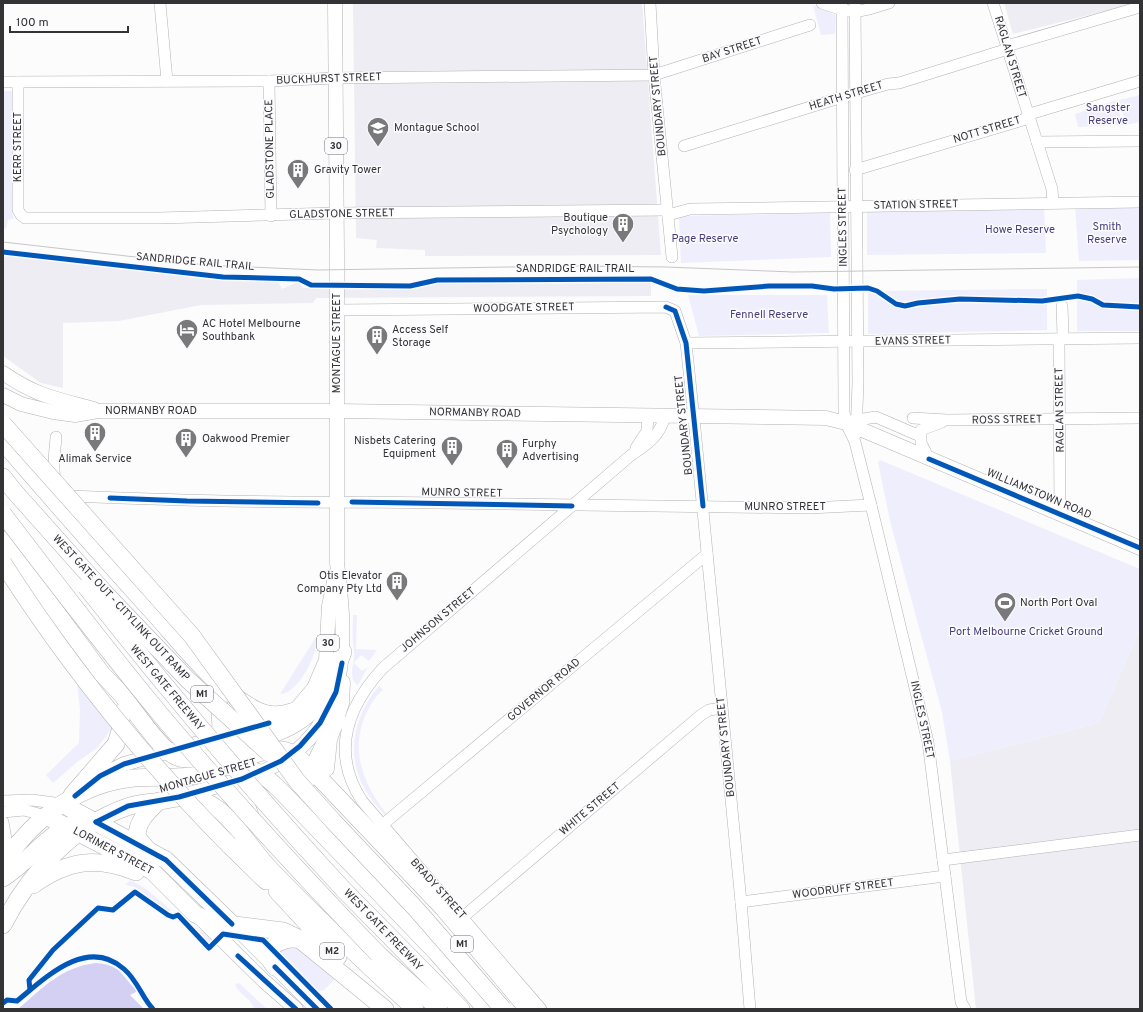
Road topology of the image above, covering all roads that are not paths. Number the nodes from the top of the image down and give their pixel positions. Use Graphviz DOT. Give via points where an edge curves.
graph roads {
  1 [pos="160,3"];
  2 [pos="335,3"];
  3 [pos="650,3"];
  4 [pos="822,3"];
  5 [pos="889,3"];
  6 [pos="993,3"];
  7 [pos="842,7"];
  8 [pos="1140,7"];
  9 [pos="855,8"];
  10 [pos="810,26"];
  11 [pos="1008,48"];
  12 [pos="654,75"];
  13 [pos="336,78"];
  14 [pos="167,81"];
  15 [pos="269,81"];
  16 [pos="1140,81"];
  17 [pos="3,82"];
  18 [pos="18,82"];
  19 [pos="855,94"];
  20 [pos="842,97"];
  21 [pos="1028,116"];
  22 [pos="1140,141"];
  23 [pos="1037,142"];
  24 [pos="684,146"];
  25 [pos="855,170"];
  26 [pos="1140,202"];
  27 [pos="1053,203"];
  28 [pos="843,206"];
  29 [pos="855,206"];
  30 [pos="19,213"];
  31 [pos="337,213"];
  32 [pos="668,213"];
  33 [pos="271,216"];
  34 [pos="672,257"];
  35 [pos="1062,306"];
  36 [pos="337,310"];
  37 [pos="1140,338"];
  38 [pos="1061,339"];
  39 [pos="843,342"];
  40 [pos="857,342"];
  41 [pos="686,343"];
  42 [pos="3,373"];
  43 [pos="3,395"];
  44 [pos="98,411"];
  45 [pos="337,411"];
  46 [pos="648,416"];
  47 [pos="665,416"];
  48 [pos="694,416"];
  49 [pos="1140,418"];
  50 [pos="1061,419"];
  51 [pos="947,420"];
  52 [pos="3,424"];
  53 [pos="853,424"];
  54 [pos="921,433"];
  55 [pos="56,438"];
  56 [pos="3,442"];
  57 [pos="630,456"];
  58 [pos="929,459"];
  59 [pos="3,477"];
  60 [pos="14,491"];
  61 [pos="337,502"];
  62 [pos="572,506"];
  63 [pos="703,506"];
  64 [pos="871,506"];
  65 [pos="3,514"];
  66 [pos="1060,514"];
  67 [pos="3,540"];
  68 [pos="1140,548"];
  69 [pos="707,554"];
  70 [pos="3,563"];
  71 [pos="337,563"];
  72 [pos="343,658"];
  73 [pos="197,661"];
  74 [pos="98,668"];
  75 [pos="722,708"];
  76 [pos="291,712"];
  77 [pos="336,719"];
  78 [pos="270,723"];
  79 [pos="251,741"];
  80 [pos="218,745"];
  81 [pos="168,752"];
  82 [pos="291,753"];
  83 [pos="247,769"];
  84 [pos="319,769"];
  85 [pos="205,774"];
  86 [pos="169,799"];
  87 [pos="69,800"];
  88 [pos="3,801"];
  89 [pos="3,812"];
  90 [pos="46,816"];
  91 [pos="3,822"];
  92 [pos="96,822"];
  93 [pos="316,826"];
  94 [pos="381,826"];
  95 [pos="73,830"];
  96 [pos="1140,835"];
  97 [pos="147,849"];
  98 [pos="3,860"];
  99 [pos="943,860"];
  100 [pos="3,864"];
  101 [pos="945,876"];
  102 [pos="3,878"];
  103 [pos="282,889"];
  104 [pos="179,898"];
  105 [pos="16,901"];
  106 [pos="741,902"];
  107 [pos="195,914"];
  108 [pos="463,916"];
  109 [pos="232,924"];
  110 [pos="3,925"];
  111 [pos="306,942"];
  112 [pos="378,954"];
  113 [pos="275,967"];
  114 [pos="451,1006"];
  115 [pos="961,1007"];
  116 [pos="296,1009"];
  117 [pos="317,1009"];
  118 [pos="385,1009"];
  119 [pos="390,1009"];
  120 [pos="401,1009"];
  121 [pos="415,1009"];
  122 [pos="429,1009"];
  123 [pos="486,1009"];
  124 [pos="503,1009"];
  125 [pos="518,1009"];
  126 [pos="528,1009"];
  127 [pos="541,1009"];
  128 [pos="750,1009"];
  1 -- 14 [label="street"];
  2 -- 13 [label="main road, MONTAGUE STREET / 30"];
  3 -- 12 [label="street, BOUNDARY STREET"];
  4 -- 7 [label="street"];
  5 -- 9 [label="street"];
  6 -- 11 [label="street, RAGLAN STREET"];
  7 -- 9 [label="street"];
  7 -- 20 [label="street, INGLES STREET"];
  8 -- 11 [label="street, HEATH STREET"];
  9 -- 19 [label="street, INGLES STREET"];
  10 -- 12 [label="street, BAY STREET"];
  11 -- 19 [label="street, HEATH STREET" via="899,83"];
  11 -- 21 [label="street, RAGLAN STREET"];
  12 -- 13 [label="street, BUCKHURST STREET"];
  12 -- 32 [label="street, BOUNDARY STREET"];
  13 -- 15 [label="street, BUCKHURST STREET"];
  13 -- 31 [label="main road, MONTAGUE STREET / 30"];
  14 -- 15 [label="street, BUCKHURST STREET"];
  14 -- 18 [label="street, BUCKHURST STREET"];
  15 -- 33 [label="street, GLADSTONE PLACE"];
  16 -- 21 [label="street, NOTT STREET"];
  17 -- 18 [label="street, BUCKHURST STREET"];
  18 -- 30 [label="street, KERR STREET"];
  19 -- 20 [label="street, HEATH STREET"];
  19 -- 25 [label="street, INGLES STREET"];
  20 -- 24 [label="street, HEATH STREET"];
  20 -- 28 [label="street, INGLES STREET"];
  21 -- 23 [label="street, RAGLAN STREET"];
  21 -- 25 [label="street, NOTT STREET" via="1024,120"];
  22 -- 23 [label="street"];
  23 -- 27 [label="street, RAGLAN STREET" via="1052,189"];
  25 -- 29 [label="street, INGLES STREET"];
  26 -- 27 [label="street, STATION STREET"];
  27 -- 29 [label="street, STATION STREET"];
  28 -- 29 [label="street, STATION STREET"];
  28 -- 32 [label="street, STATION STREET" via="692,209"];
  28 -- 39 [label="street, INGLES STREET"];
  29 -- 40 [label="street, INGLES STREET"];
  30 -- 33 [label="street, GLADSTONE STREET" via="29,218"];
  31 -- 32 [label="street, GLADSTONE STREET"];
  31 -- 33 [label="street, GLADSTONE STREET"];
  31 -- 36 [label="main road, MONTAGUE STREET / 30"];
  32 -- 34 [label="street, BOUNDARY STREET"];
  35 -- 38 [label="street, RAGLAN STREET"];
  36 -- 41 [label="street, WOODGATE STREET" via="668,307 676,311"];
  36 -- 45 [label="main road, MONTAGUE STREET / 30"];
  37 -- 38 [label="street, EVANS STREET"];
  38 -- 40 [label="street, EVANS STREET"];
  38 -- 50 [label="street, RAGLAN STREET"];
  39 -- 40 [label="street, EVANS STREET"];
  39 -- 41 [label="street, EVANS STREET"];
  39 -- 53 [label="street, INGLES STREET" via="843,402"];
  40 -- 53 [label="street, INGLES STREET"];
  41 -- 48 [label="street, BOUNDARY STREET"];
  42 -- 44 [label="main road, NORMANBY ROAD" via="40,395"];
  43 -- 44 [label="main road, NORMANBY ROAD" via="21,404 53,412 75,415"];
  44 -- 45 [label="main road, NORMANBY ROAD"];
  45 -- 46 [label="main road, NORMANBY ROAD"];
  45 -- 61 [label="main road, MONTAGUE STREET / 30"];
  46 -- 47 [label="main road, NORMANBY ROAD"];
  46 -- 57 [label="street, JOHNSON STREET" via="648,431"];
  47 -- 48 [label="main road, NORMANBY ROAD"];
  47 -- 57 [label="street, JOHNSON STREET" via="661,429 654,438"];
  48 -- 53 [label="main road, NORMANBY ROAD" via="809,417"];
  48 -- 63 [label="street, BOUNDARY STREET"];
  49 -- 50 [label="street, ROSS STREET"];
  50 -- 51 [label="street, ROSS STREET"];
  50 -- 66 [label="street, RAGLAN STREET"];
  51 -- 54 [label="street, ROSS STREET"];
  51 -- 54 [label="street, ROSS STREET" via="909,417 918,422"];
  52 -- 124 [label="highway, bridge" via="192,636 301,785 417,910"];
  53 -- 54 [label="street" via="876,417"];
  53 -- 58 [label="main road, WILLIAMSTOWN ROAD"];
  53 -- 64 [label="street, INGLES STREET"];
  54 -- 58 [label="street, ROSS STREET" via="921,443"];
  55 -- 61 [label="street, MUNRO STREET" via="56,485 70,496 187,501"];
  56 -- 73 [label="highway"];
  57 -- 62 [label="street, JOHNSON STREET"];
  58 -- 66 [label="main road, WILLIAMSTOWN ROAD"];
  59 -- 60 [label="highway, WEST GATE FREEWAY / M1"];
  60 -- 114 [label="highway, WEST GATE FREEWAY / M1, bridge" via="85,586 194,722"];
  60 -- 125 [label="highway, WEST GATE OUT - CITYLINK OUT RAMP / M1, bridge" via="104,592 188,680 331,807 406,881"];
  61 -- 62 [label="street, MUNRO STREET"];
  61 -- 71 [label="main road, MONTAGUE STREET / 30"];
  62 -- 63 [label="street, MUNRO STREET"];
  62 -- 94 [label="street, JOHNSON STREET" via="395,656 359,698 345,741 346,762 356,791"];
  63 -- 64 [label="street, MUNRO STREET"];
  63 -- 69 [label="street, BOUNDARY STREET"];
  64 -- 99 [label="street, INGLES STREET" via="928,742"];
  65 -- 112 [label="highway, WEST GATE FREEWAY, bridge" via="174,730 263,832"];
  66 -- 68 [label="main road, WILLIAMSTOWN ROAD"];
  67 -- 74 [label="highway"];
  69 -- 75 [label="street, BOUNDARY STREET"];
  69 -- 94 [label="street, GOVERNOR ROAD"];
  70 -- 103 [label="highway, bridge" via="57,642 113,716 198,813"];
  71 -- 72 [label="main road, MONTAGUE STREET / 30" via="343,612"];
  71 -- 76 [label="main road, MONTAGUE STREET / 30" via="329,606 323,670 309,696"];
  72 -- 77 [label="main road" via="343,695"];
  72 -- 79 [label="highway" via="329,688 310,713 284,731"];
  72 -- 82 [label="main road, MONTAGUE STREET / 30" via="331,704 314,731"];
  73 -- 76 [label="highway" via="234,695 256,709 277,715"];
  73 -- 80 [label="highway" via="209,679 218,704 221,722"];
  74 -- 81 [label="highway"];
  74 -- 87 [label="highway" via="119,702 121,728 116,744"];
  75 -- 106 [label="street, BOUNDARY STREET"];
  75 -- 108 [label="street, WHITE STREET" via="709,710 701,715"];
  76 -- 78 [label="main road, MONTAGUE STREET / 30"];
  77 -- 84 [label="highway"];
  78 -- 79 [label="highway"];
  78 -- 80 [label="main road, MONTAGUE STREET / 30"];
  79 -- 80 [label="highway"];
  79 -- 83 [label="highway"];
  80 -- 81 [label="highway" via="184,759"];
  80 -- 85 [label="highway"];
  81 -- 87 [label="main road" via="111,770"];
  82 -- 83 [label="highway" via="278,750"];
  82 -- 84 [label="highway"];
  83 -- 85 [label="highway" via="222,767"];
  83 -- 86 [label="main road, MONTAGUE STREET"];
  83 -- 93 [label="highway" via="280,790"];
  83 -- 103 [label="highway" via="244,799"];
  84 -- 93 [label="highway" via="304,788 303,800 307,814"];
  84 -- 126 [label="highway" via="336,795 444,909"];
  85 -- 86 [label="highway" via="186,790"];
  85 -- 87 [label="highway" via="133,778 99,786"];
  86 -- 92 [label="highway, MONTAGUE STREET" via="128,806"];
  86 -- 97 [label="highway" via="142,818 138,827 137,837"];
  86 -- 103 [label="highway" via="199,799 219,810 260,858"];
  87 -- 88 [label="street"];
  87 -- 90 [label="highway"];
  87 -- 92 [label="highway, LORIMER STREET"];
  89 -- 90 [label="street" via="24,810"];
  90 -- 95 [label="highway, LORIMER STREET"];
  90 -- 100 [label="highway" via="19,843"];
  91 -- 98 [label="street" via="6,839"];
  92 -- 95 [label="highway, MONTAGUE STREET"];
  92 -- 97 [label="highway, LORIMER STREET"];
  93 -- 123 [label="highway" via="436,952"];
  94 -- 108 [label="street, BRADY STREET"];
  95 -- 102 [label="highway" via="49,840"];
  95 -- 104 [label="highway, LORIMER STREET" via="152,871"];
  95 -- 105 [label="highway, MONTAGUE STREET"];
  96 -- 99 [label="street"];
  97 -- 109 [label="highway, LORIMER STREET" via="176,868"];
  99 -- 101 [label="street, INGLES STREET"];
  101 -- 106 [label="street, WOODRUFF STREET"];
  101 -- 115 [label="street, INGLES STREET"];
  103 -- 119 [label="highway, M2" via="341,961"];
  103 -- 120 [label="highway"];
  103 -- 121 [label="highway"];
  104 -- 105 [label="highway" via="139,873 111,863 92,862 56,871 28,888"];
  104 -- 107 [label="highway, LORIMER STREET"];
  105 -- 110 [label="highway"];
  106 -- 128 [label="street, BOUNDARY STREET"];
  107 -- 109 [label="highway" via="211,922"];
  107 -- 116 [label="main road, LORIMER STREET"];
  108 -- 127 [label="street, BRADY STREET"];
  109 -- 111 [label="highway, M2" via="283,931"];
  109 -- 113 [label="main road, LORIMER STREET"];
  111 -- 113 [label="highway, M2" via="295,938 273,945 268,956"];
  111 -- 118 [label="highway, M2"];
  112 -- 114 [label="highway"];
  112 -- 122 [label="highway, WEST GATE FREEWAY"];
  113 -- 117 [label="main road, LORIMER STREET"];
}
